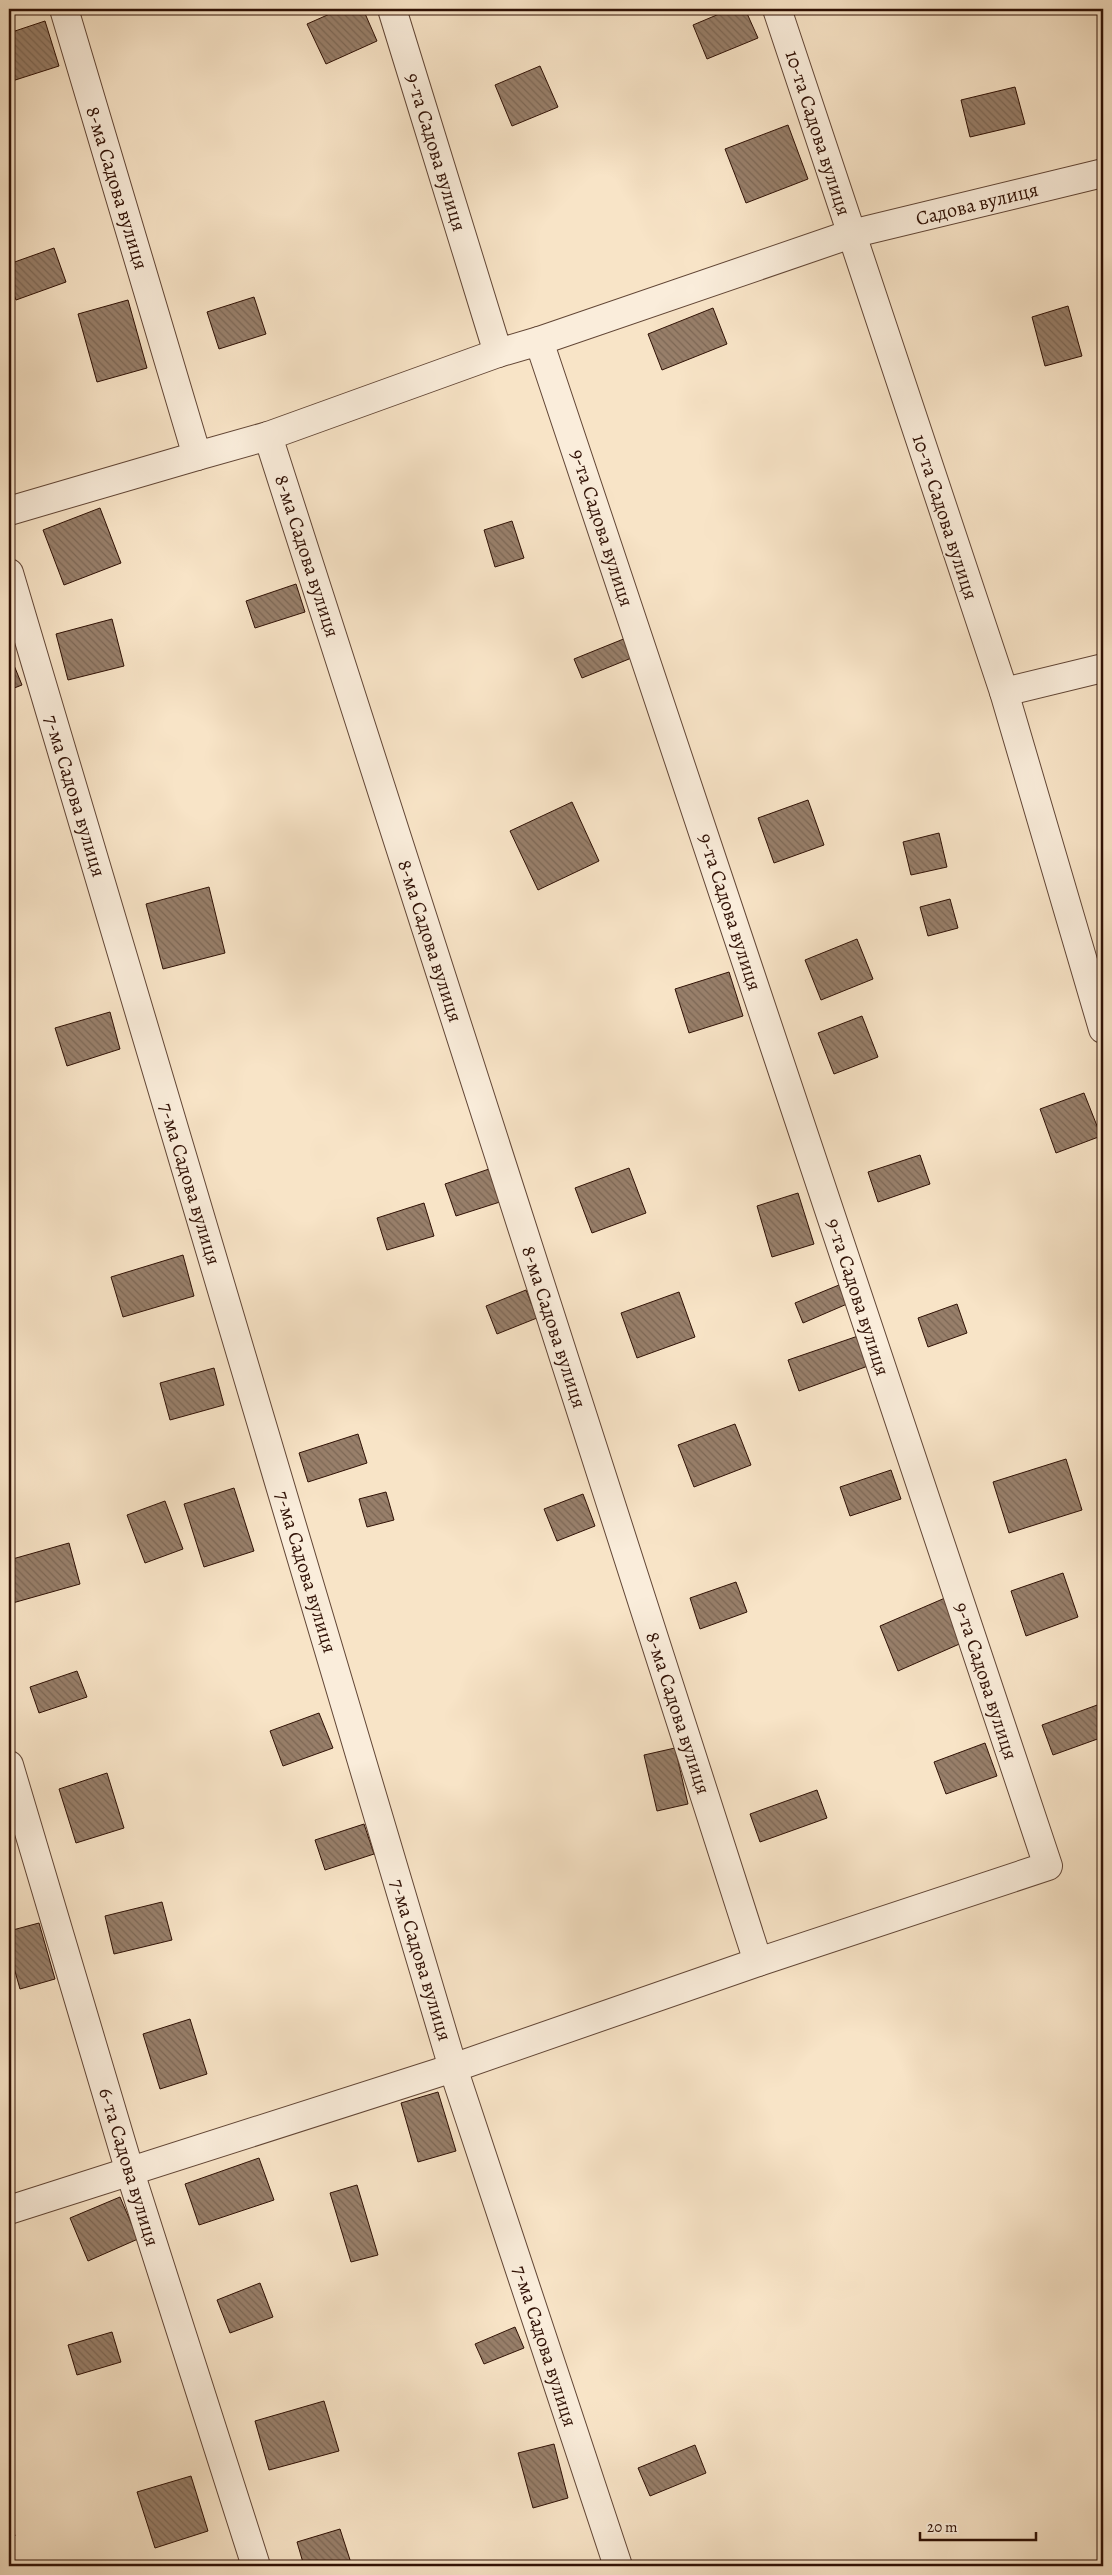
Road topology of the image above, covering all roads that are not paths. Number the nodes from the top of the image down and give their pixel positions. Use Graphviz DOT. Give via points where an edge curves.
graph roads {
  1 [pos="64,9"];
  2 [pos="392,9"];
  3 [pos="777,9"];
  4 [pos="1103,173"];
  5 [pos="851,234"];
  6 [pos="539,341"];
  7 [pos="498,353"];
  8 [pos="268,436"];
  9 [pos="197,456"];
  10 [pos="9,511"];
  11 [pos="9,573"];
  12 [pos="1103,668"];
  13 [pos="1004,692"];
  14 [pos="1103,1029"];
  15 [pos="9,1765"];
  16 [pos="758,1962"];
  17 [pos="454,2068"];
  18 [pos="130,2172"];
  19 [pos="9,2210"];
  20 [pos="256,2566"];
  21 [pos="618,2566"];
  1 -- 9 [label="street, 8-ма Садова вулиця"];
  2 -- 7 [label="street, 9-та Садова вулиця"];
  3 -- 5 [label="street, 10-та Садова вулиця"];
  4 -- 5 [label="street, Садова вулиця"];
  5 -- 6 [label="street, Садова вулиця"];
  5 -- 13 [label="street, 10-та Садова вулиця"];
  6 -- 7 [label="street"];
  6 -- 16 [label="street, 9-та Садова вулиця" via="1048,1866"];
  7 -- 8 [label="street"];
  8 -- 9 [label="street"];
  8 -- 16 [label="street, 8-ма Садова вулиця"];
  9 -- 10 [label="street"];
  11 -- 17 [label="street, 7-ма Садова вулиця"];
  12 -- 13 [label="street"];
  13 -- 14 [label="street, 10-та Садова вулиця"];
  15 -- 18 [label="street, 6-та Садова вулиця"];
  16 -- 17 [label="street"];
  17 -- 18 [label="street"];
  17 -- 21 [label="street, 7-ма Садова вулиця"];
  18 -- 19 [label="street"];
  18 -- 20 [label="street, 6-та Садова вулиця"];
}
